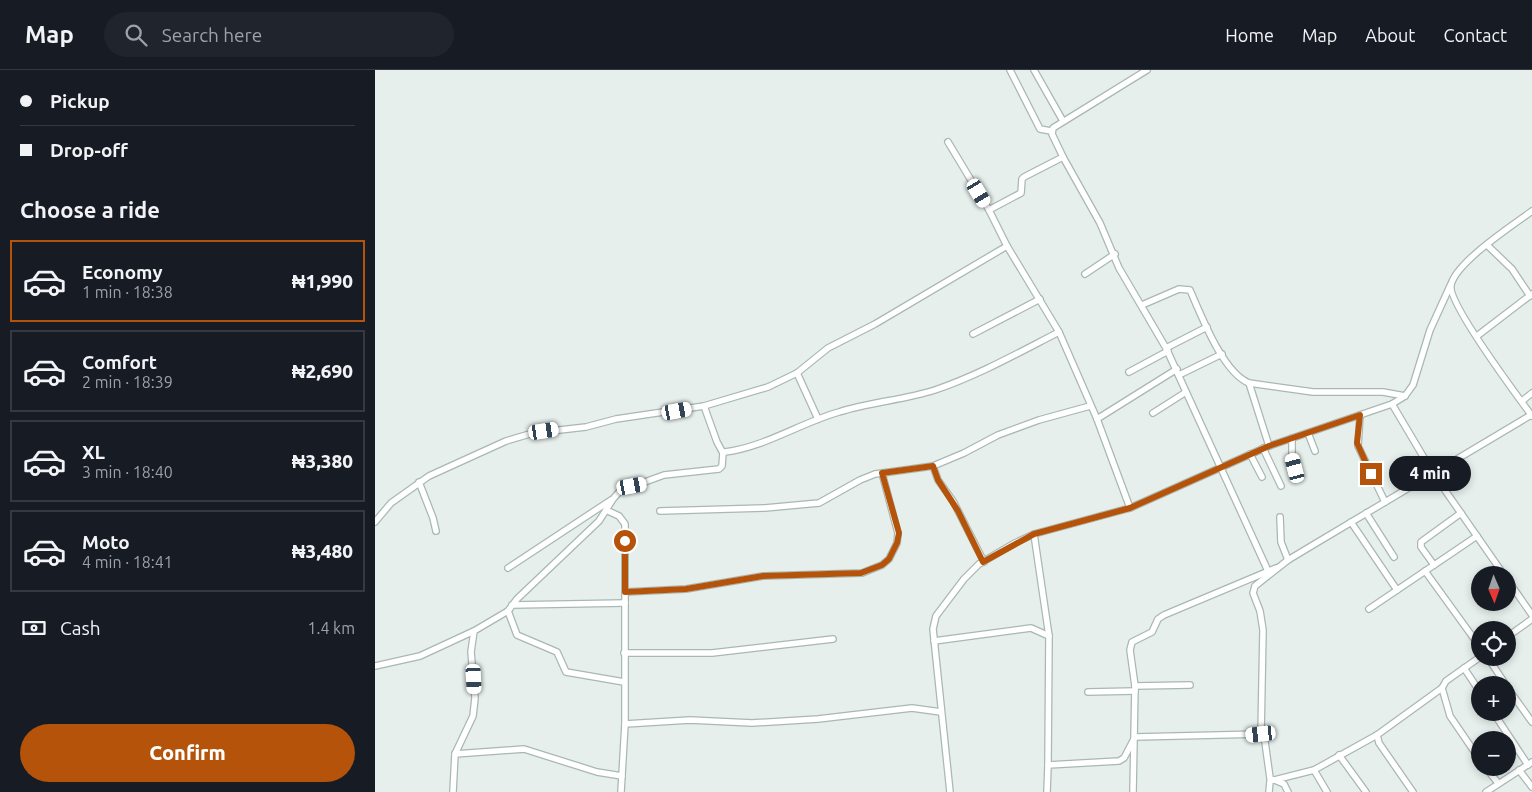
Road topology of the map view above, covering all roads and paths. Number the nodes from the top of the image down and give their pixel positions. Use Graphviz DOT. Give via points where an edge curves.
graph roads {
  1 [pos="1010,70"];
  2 [pos="1034,70"];
  3 [pos="1147,70"];
  4 [pos="1063,121"];
  5 [pos="1051,131"];
  6 [pos="948,142"];
  7 [pos="1063,157"];
  8 [pos="989,210"];
  9 [pos="1532,211"];
  10 [pos="1487,245"];
  11 [pos="1007,246"];
  12 [pos="1115,254"];
  13 [pos="1085,274"];
  14 [pos="1451,284"];
  15 [pos="1531,295"];
  16 [pos="1040,299"];
  17 [pos="1142,305"];
  18 [pos="1207,327"];
  19 [pos="1059,332"];
  20 [pos="973,334"];
  21 [pos="1477,336"];
  22 [pos="1167,350"];
  23 [pos="1222,354"];
  24 [pos="1129,372"];
  25 [pos="1178,372"];
  26 [pos="797,373"];
  27 [pos="1249,383"];
  28 [pos="1186,392"];
  29 [pos="1532,393"];
  30 [pos="1405,396"];
  31 [pos="1522,401"];
  32 [pos="1392,404"];
  33 [pos="705,406"];
  34 [pos="1090,406"];
  35 [pos="1153,413"];
  36 [pos="1360,415"];
  37 [pos="1531,416"];
  38 [pos="818,419"];
  39 [pos="1097,420"];
  40 [pos="1308,433"];
  41 [pos="1292,438"];
  42 [pos="1266,447"];
  43 [pos="1315,451"];
  44 [pos="723,453"];
  45 [pos="1250,454"];
  46 [pos="933,466"];
  47 [pos="1222,467"];
  48 [pos="1295,468"];
  49 [pos="882,473"];
  50 [pos="1433,473"];
  51 [pos="1262,478"];
  52 [pos="419,482"];
  53 [pos="1281,486"];
  54 [pos="613,499"];
  55 [pos="1385,502"];
  56 [pos="1130,508"];
  57 [pos="607,510"];
  58 [pos="660,511"];
  59 [pos="1366,513"];
  60 [pos="1461,513"];
  61 [pos="1280,517"];
  62 [pos="375,522"];
  63 [pos="1351,522"];
  64 [pos="436,531"];
  65 [pos="1034,534"];
  66 [pos="1477,536"];
  67 [pos="1394,557"];
  68 [pos="1288,560"];
  69 [pos="983,562"];
  70 [pos="1434,565"];
  71 [pos="1280,566"];
  72 [pos="1498,566"];
  73 [pos="508,568"];
  74 [pos="1267,571"];
  75 [pos="1425,571"];
  76 [pos="1397,590"];
  77 [pos="625,592"];
  78 [pos="1516,592"];
  79 [pos="625,603"];
  80 [pos="512,605"];
  81 [pos="1369,609"];
  82 [pos="508,611"];
  83 [pos="1532,615"];
  84 [pos="1532,619"];
  85 [pos="473,631"];
  86 [pos="1516,631"];
  87 [pos="1471,635"];
  88 [pos="1049,636"];
  89 [pos="833,639"];
  90 [pos="934,641"];
  91 [pos="624,653"];
  92 [pos="1471,663"];
  93 [pos="375,666"];
  94 [pos="1464,668"];
  95 [pos="1471,678"];
  96 [pos="624,682"];
  97 [pos="1190,685"];
  98 [pos="1135,688"];
  99 [pos="1442,688"];
  100 [pos="1087,692"];
  101 [pos="1516,699"];
  102 [pos="941,712"];
  103 [pos="1500,721"];
  104 [pos="1532,722"];
  105 [pos="625,724"];
  106 [pos="1261,734"];
  107 [pos="1377,735"];
  108 [pos="1135,737"];
  109 [pos="1471,747"];
  110 [pos="455,754"];
  111 [pos="1339,755"];
  112 [pos="1530,763"];
  113 [pos="1048,765"];
  114 [pos="1314,770"];
  115 [pos="1519,770"];
  116 [pos="622,776"];
  117 [pos="1492,776"];
  118 [pos="1277,780"];
  119 [pos="1498,783"];
  120 [pos="1532,787"];
  121 [pos="453,792"];
  122 [pos="621,792"];
  123 [pos="950,792"];
  124 [pos="1047,792"];
  125 [pos="1133,792"];
  126 [pos="1269,792"];
  127 [pos="1288,792"];
  128 [pos="1327,792"];
  129 [pos="1366,792"];
  130 [pos="1413,792"];
  131 [pos="1487,792"];
  1 -- 5 [label="street" via="1040,129"];
  2 -- 4 [label="street"];
  3 -- 4 [label="street"];
  4 -- 5 [label="street"];
  5 -- 7 [label="street"];
  6 -- 8 [label="street"];
  7 -- 8 [label="street" via="1024,177 1021,193"];
  7 -- 12 [label="street"];
  8 -- 11 [label="street"];
  9 -- 10 [label="street"];
  10 -- 14 [label="street" via="1465,264"];
  10 -- 15 [label="street" via="1512,269"];
  11 -- 16 [label="street"];
  11 -- 26 [label="street" via="828,348"];
  12 -- 13 [label="street"];
  12 -- 17 [label="street" via="1119,268"];
  14 -- 21 [label="street" via="1459,311"];
  14 -- 30 [label="street" via="1431,330 1413,385"];
  15 -- 21 [label="street"];
  16 -- 19 [label="street"];
  16 -- 20 [label="street"];
  17 -- 18 [label="street" via="1179,289 1190,290"];
  17 -- 22 [label="street"];
  18 -- 22 [label="street"];
  18 -- 23 [label="street"];
  19 -- 34 [label="street"];
  19 -- 38 [label="street" via="985,371 933,390"];
  21 -- 31 [label="street"];
  22 -- 24 [label="street"];
  22 -- 25 [label="street"];
  23 -- 25 [label="street"];
  23 -- 27 [label="street" via="1240,380"];
  25 -- 28 [label="street"];
  25 -- 39 [label="street"];
  26 -- 33 [label="street" via="769,387"];
  26 -- 38 [label="street"];
  27 -- 30 [label="street" via="1313,392 1383,392"];
  27 -- 42 [label="street"];
  28 -- 35 [label="street"];
  28 -- 47 [label="street"];
  29 -- 31 [label="street"];
  30 -- 32 [label="street"];
  31 -- 37 [label="street"];
  32 -- 36 [label="street"];
  32 -- 50 [label="street"];
  33 -- 44 [label="street"];
  33 -- 52 [label="street" via="533,433 454,463"];
  34 -- 39 [label="street"];
  34 -- 46 [label="street" via="997,435 964,454"];
  36 -- 40 [label="street"];
  36 -- 55 [label="street" via="1358,446"];
  37 -- 50 [label="street"];
  38 -- 44 [label="street" via="753,446"];
  39 -- 56 [label="street"];
  40 -- 41 [label="street"];
  40 -- 43 [label="street"];
  41 -- 42 [label="street"];
  41 -- 48 [label="street"];
  42 -- 45 [label="street"];
  42 -- 53 [label="street"];
  44 -- 54 [label="street" via="719,468 664,475 620,491"];
  45 -- 47 [label="street"];
  45 -- 51 [label="street"];
  46 -- 49 [label="street"];
  46 -- 69 [label="street"];
  47 -- 56 [label="street"];
  47 -- 74 [label="street"];
  49 -- 58 [label="street" via="860,480 819,503"];
  49 -- 77 [label="street" via="899,533 889,559 882,565 861,573 763,576 686,589"];
  50 -- 55 [label="street"];
  50 -- 60 [label="street"];
  52 -- 62 [label="street" via="391,503"];
  52 -- 64 [label="street"];
  54 -- 57 [label="street"];
  54 -- 73 [label="street"];
  55 -- 59 [label="street"];
  56 -- 65 [label="street"];
  57 -- 77 [label="street" via="619,516 625,524"];
  57 -- 80 [label="street"];
  59 -- 63 [label="street"];
  59 -- 67 [label="street"];
  60 -- 66 [label="street"];
  60 -- 70 [label="street" via="1421,542"];
  61 -- 68 [label="street" via="1281,542"];
  63 -- 68 [label="street"];
  63 -- 76 [label="street"];
  65 -- 69 [label="street"];
  65 -- 88 [label="street"];
  66 -- 70 [label="street"];
  66 -- 72 [label="street"];
  68 -- 71 [label="street"];
  69 -- 90 [label="street" via="963,579 936,616"];
  70 -- 75 [label="street"];
  71 -- 74 [label="street"];
  71 -- 106 [label="street" via="1255,586 1253,593 1263,630"];
  74 -- 98 [label="street" via="1158,619 1153,632 1131,644"];
  75 -- 76 [label="street"];
  75 -- 87 [label="street"];
  76 -- 81 [label="street"];
  77 -- 79 [label="street"];
  78 -- 83 [label="street"];
  79 -- 80 [label="street"];
  79 -- 91 [label="street"];
  80 -- 82 [label="street"];
  82 -- 85 [label="street"];
  82 -- 96 [label="street" via="517,635 557,652 566,672"];
  84 -- 86 [label="street"];
  85 -- 93 [label="street" via="420,656"];
  85 -- 110 [label="street" via="473,716"];
  88 -- 90 [label="street" via="1031,628"];
  88 -- 113 [label="street"];
  89 -- 91 [label="street" via="712,653"];
  90 -- 102 [label="street"];
  91 -- 96 [label="street"];
  92 -- 94 [label="street"];
  94 -- 95 [label="street"];
  94 -- 99 [label="street"];
  96 -- 105 [label="street"];
  97 -- 98 [label="street"];
  98 -- 100 [label="street"];
  98 -- 108 [label="street"];
  99 -- 107 [label="street"];
  99 -- 109 [label="street" via="1450,716"];
  101 -- 104 [label="street"];
  102 -- 105 [label="street" via="912,708 752,723 689,720"];
  102 -- 123 [label="street"];
  103 -- 112 [label="street"];
  105 -- 116 [label="street"];
  106 -- 108 [label="street"];
  106 -- 118 [label="street" via="1270,778"];
  107 -- 111 [label="street"];
  107 -- 130 [label="street" via="1379,743"];
  108 -- 113 [label="street" via="1119,761"];
  108 -- 125 [label="street"];
  110 -- 116 [label="street" via="524,749 597,772"];
  110 -- 121 [label="street"];
  111 -- 114 [label="street"];
  111 -- 129 [label="street"];
  112 -- 115 [label="street"];
  113 -- 124 [label="street"];
  114 -- 118 [label="street"];
  114 -- 128 [label="street"];
  115 -- 119 [label="street"];
  115 -- 120 [label="street"];
  116 -- 122 [label="street"];
  117 -- 119 [label="street"];
  118 -- 126 [label="street" via="1270,781"];
  118 -- 127 [label="street"];
  119 -- 131 [label="street"];
}
